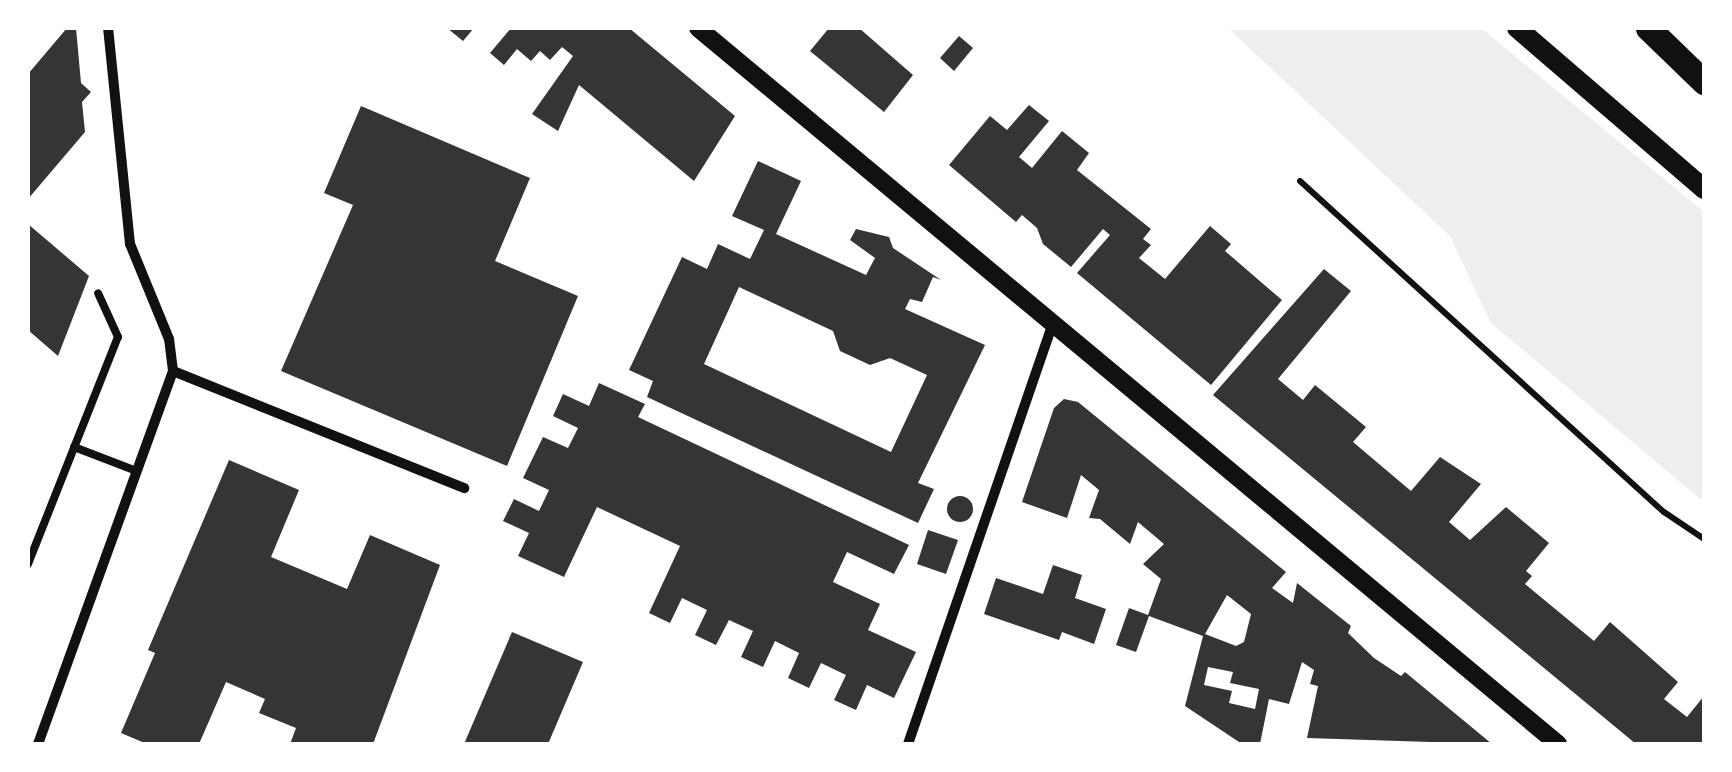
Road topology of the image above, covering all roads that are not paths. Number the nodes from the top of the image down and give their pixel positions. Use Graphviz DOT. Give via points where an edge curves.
graph roads {
  1 [pos="108,28"];
  2 [pos="698,28"];
  3 [pos="1517,28"];
  4 [pos="1648,28"];
  5 [pos="1704,82"];
  6 [pos="1704,189"];
  7 [pos="98,292"];
  8 [pos="1052,326"];
  9 [pos="173,372"];
  10 [pos="74,447"];
  11 [pos="137,471"];
  12 [pos="464,488"];
  13 [pos="28,564"];
  14 [pos="38,744"];
  15 [pos="908,744"];
  16 [pos="1558,744"];
  1 -- 9 [label="street" via="130,244 169,339"];
  2 -- 8 [label="street"];
  3 -- 6 [label="main road"];
  4 -- 5 [label="main road"];
  7 -- 10 [label="lane" via="118,337"];
  8 -- 15 [label="street"];
  8 -- 16 [label="street"];
  9 -- 11 [label="street"];
  9 -- 12 [label="street"];
  10 -- 11 [label="lane"];
  10 -- 13 [label="lane"];
  11 -- 14 [label="street"];
}
